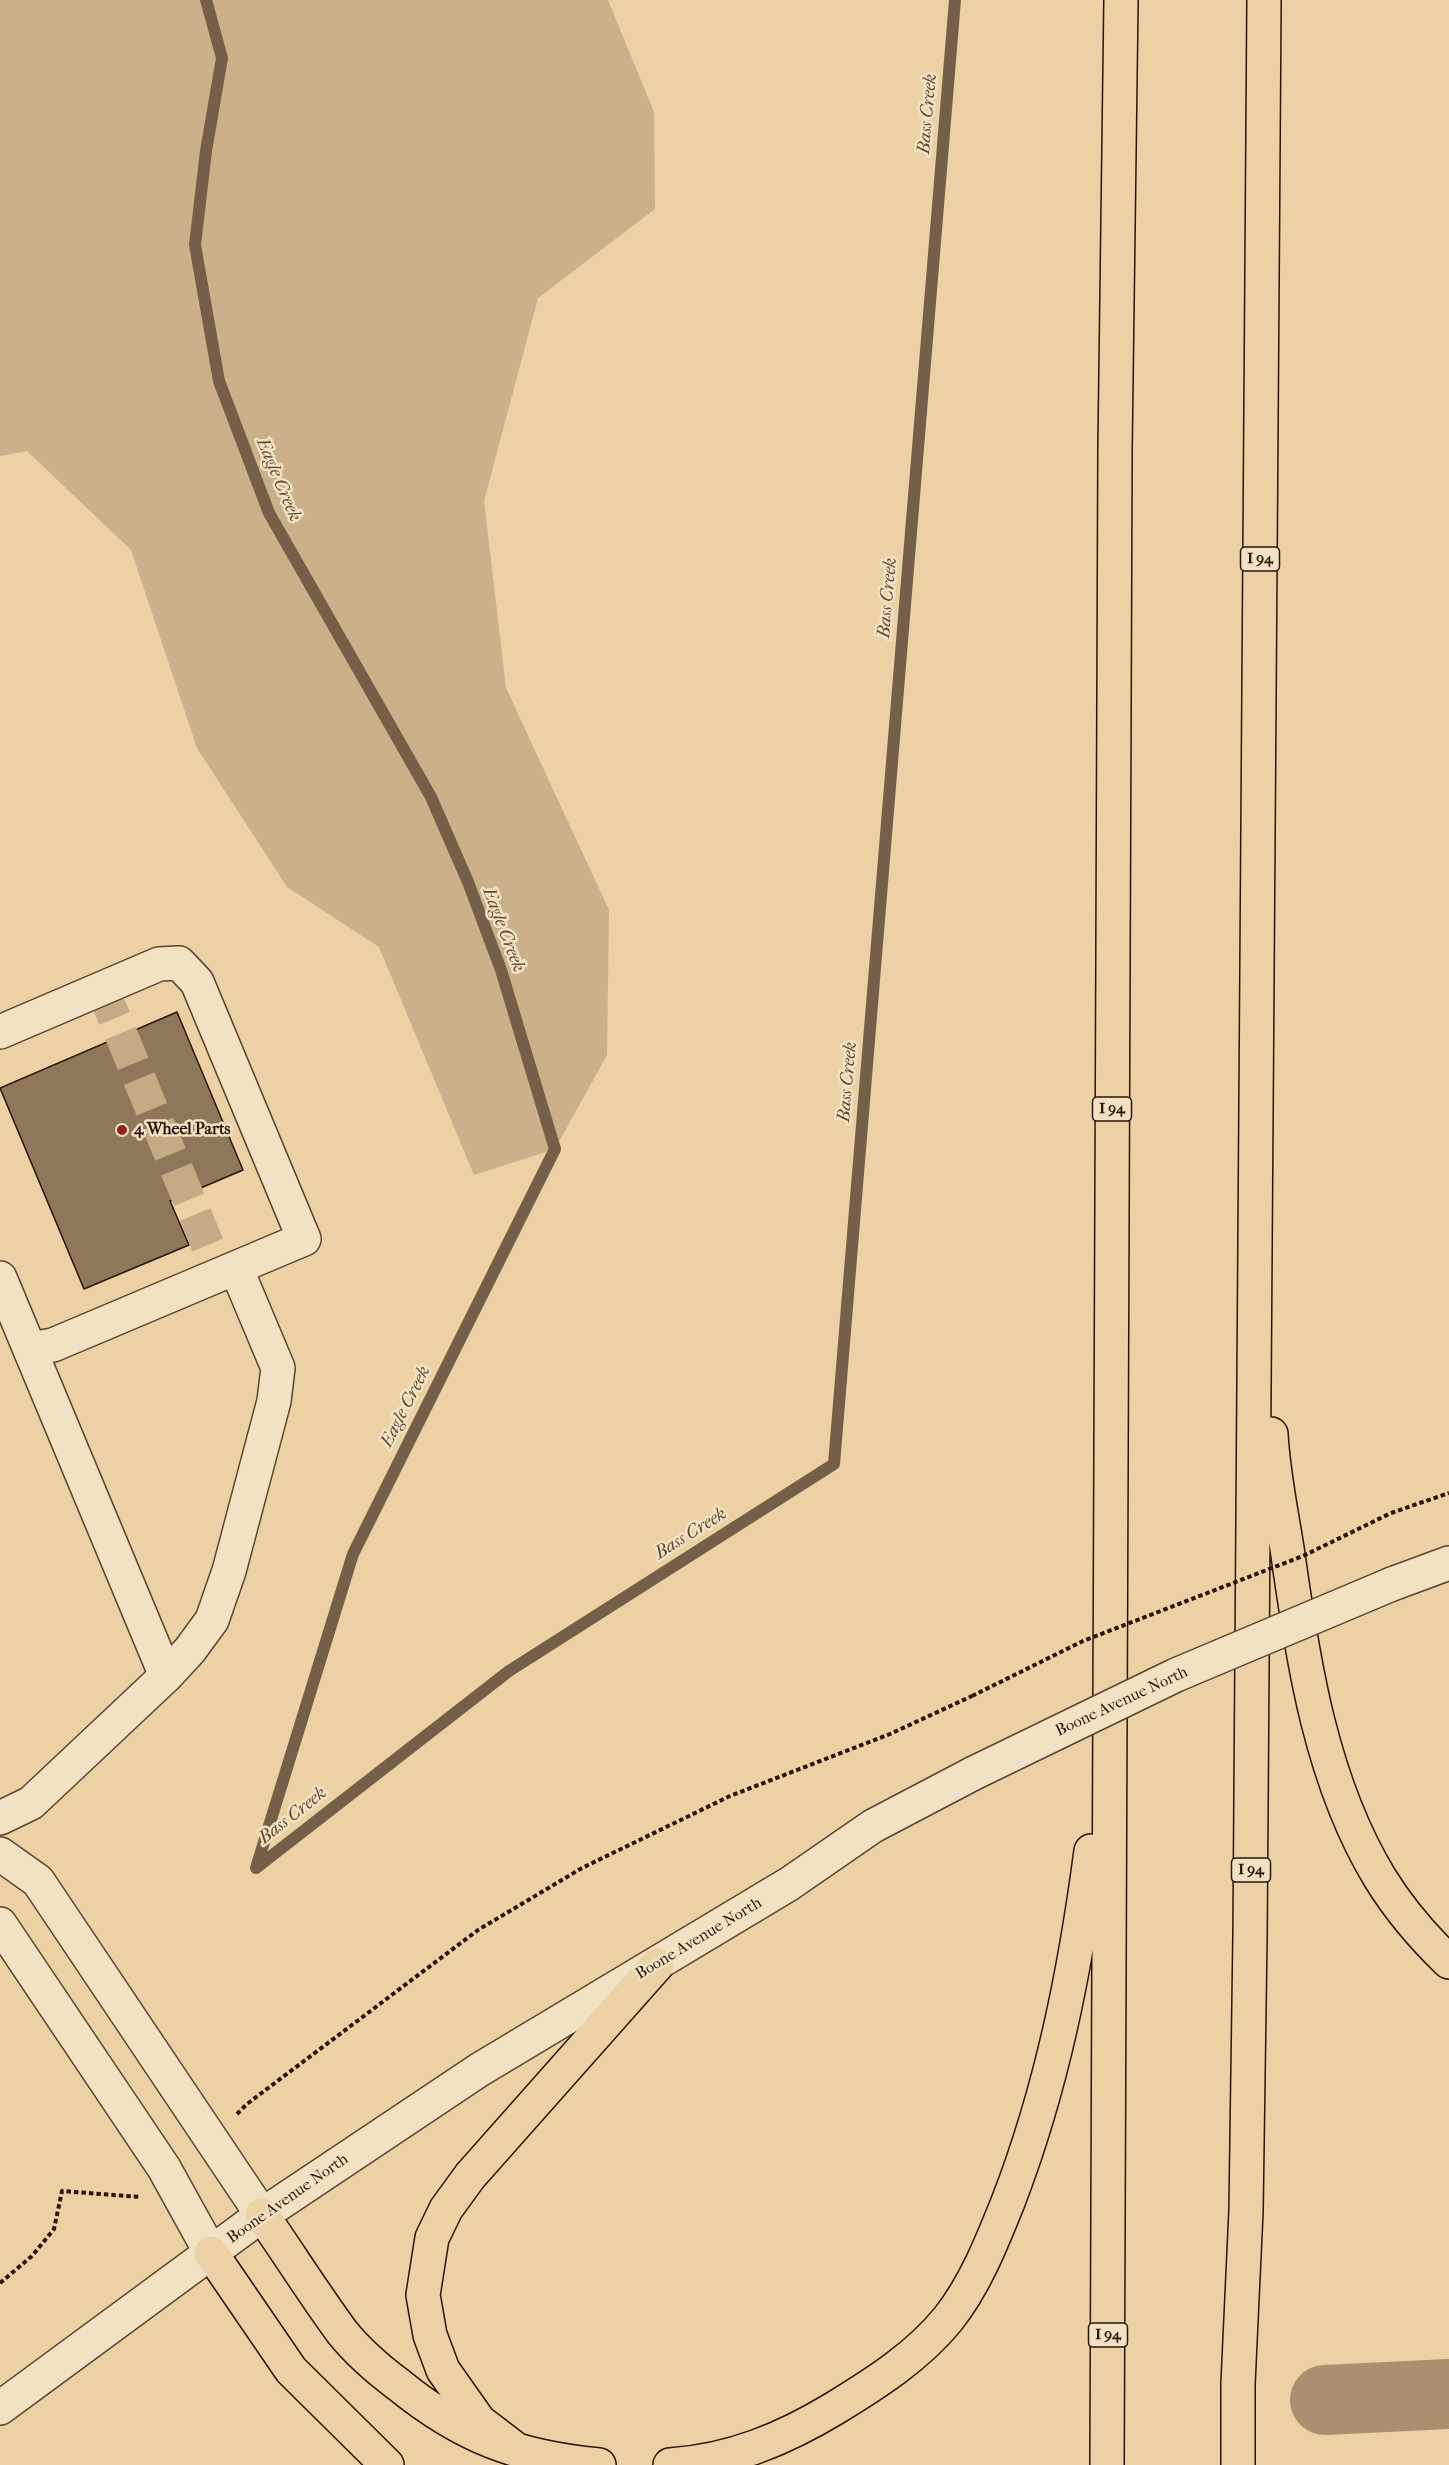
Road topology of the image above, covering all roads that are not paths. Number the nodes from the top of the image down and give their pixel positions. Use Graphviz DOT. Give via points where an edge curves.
graph roads {
  1 [pos="1121,0"];
  2 [pos="1264,0"];
  3 [pos="0,1032"];
  4 [pos="1256,1117"];
  5 [pos="236,1268"];
  6 [pos="0,1278"];
  7 [pos="31,1349"];
  8 [pos="1449,1563"];
  9 [pos="166,1676"];
  10 [pos="1110,1709"];
  11 [pos="0,1818"];
  12 [pos="0,1854"];
  13 [pos="0,1924"];
  14 [pos="1449,1962"];
  15 [pos="657,1965"];
  16 [pos="262,2215"];
  17 [pos="211,2253"];
  18 [pos="0,2408"];
  19 [pos="517,2450"];
  20 [pos="387,2465"];
  21 [pos="599,2465"];
  22 [pos="670,2465"];
  23 [pos="1107,2465"];
  24 [pos="1238,2465"];
  1 -- 10 [label="highway, I 94" via="1115,462"];
  2 -- 4 [label="highway, I 94"];
  3 -- 5 [label="street" via="159,964 179,963 197,982 304,1239"];
  4 -- 14 [label="highway" via="1272,1442 1310,1690 1344,1802 1380,1877 1427,1940"];
  4 -- 24 [label="highway, I 94" via="1250,1948"];
  5 -- 7 [label="street" via="53,1345"];
  5 -- 9 [label="street" via="278,1368 274,1401 229,1571 212,1620"];
  6 -- 7 [label="street"];
  7 -- 9 [label="street"];
  8 -- 15 [label="street, Boone Avenue North, bridge" via="1176,1676 974,1773 873,1826 789,1884"];
  9 -- 11 [label="street" via="31,1803"];
  10 -- 22 [label="highway" via="1085,1898 1063,2024 1026,2157 992,2244 974,2277 930,2340 866,2390 800,2430 764,2445 719,2458"];
  10 -- 23 [label="highway, I 94"];
  12 -- 16 [label="street" via="38,1881"];
  13 -- 17 [label="street" via="170,2179"];
  15 -- 16 [label="street, Boone Avenue North" via="479,2070"];
  15 -- 19 [label="highway" via="470,2176 446,2209 432,2238 423,2295 430,2335 442,2370 479,2421"];
  16 -- 17 [label="street, Boone Avenue North"];
  16 -- 19 [label="highway" via="343,2334 378,2369 451,2423"];
  17 -- 18 [label="street, Boone Avenue North"];
  17 -- 20 [label="highway" via="291,2370"];
  19 -- 21 [label="highway" via="547,2459"];
}
